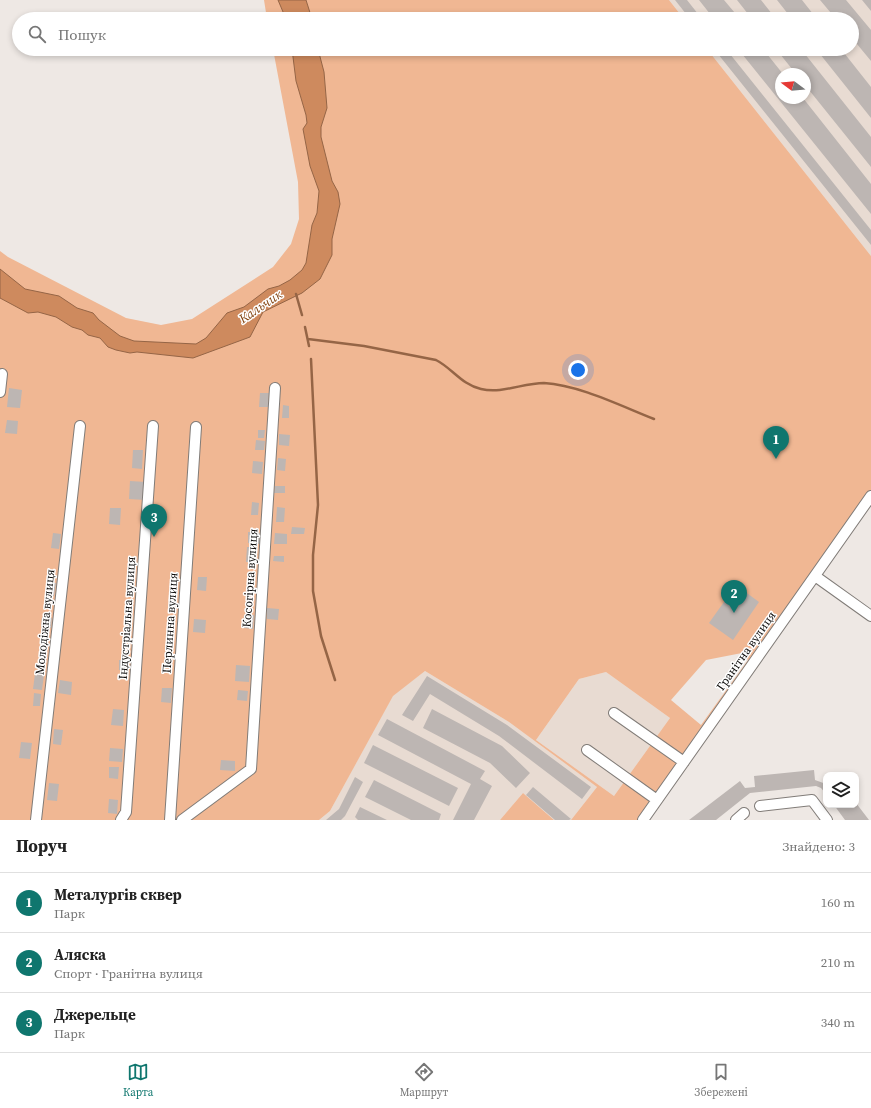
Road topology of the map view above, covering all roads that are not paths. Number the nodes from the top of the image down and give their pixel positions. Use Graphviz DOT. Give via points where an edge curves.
graph roads {
  1 [pos="2,374"];
  2 [pos="275,388"];
  3 [pos="0,392"];
  4 [pos="80,426"];
  5 [pos="153,426"];
  6 [pos="196,427"];
  7 [pos="871,496"];
  8 [pos="815,576"];
  9 [pos="871,616"];
  10 [pos="614,712"];
  11 [pos="587,750"];
  12 [pos="684,762"];
  13 [pos="657,800"];
  14 [pos="760,806"];
  15 [pos="744,813"];
  16 [pos="124,816"];
  17 [pos="36,820"];
  18 [pos="170,820"];
  19 [pos="182,820"];
  20 [pos="643,820"];
  21 [pos="736,820"];
  22 [pos="827,820"];
  1 -- 3 [label="street"];
  2 -- 19 [label="street, Косогірна вулиця" via="251,769"];
  4 -- 17 [label="street, Молодіжна вулиця"];
  5 -- 16 [label="street, Індустріальна вулиця"];
  6 -- 18 [label="street, Перлинна вулиця"];
  7 -- 8 [label="street, Гранітна вулиця"];
  8 -- 9 [label="street"];
  8 -- 12 [label="street, Гранітна вулиця"];
  10 -- 12 [label="street"];
  11 -- 13 [label="street"];
  12 -- 13 [label="street, Гранітна вулиця"];
  13 -- 20 [label="street, Гранітна вулиця"];
  14 -- 22 [label="street" via="812,800"];
  15 -- 21 [label="street"];
}
